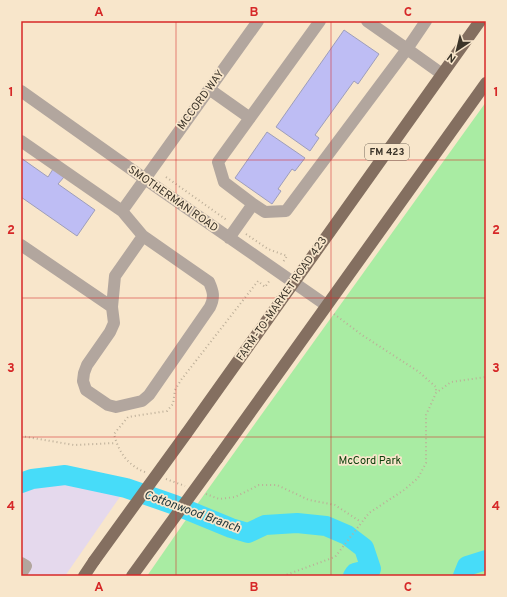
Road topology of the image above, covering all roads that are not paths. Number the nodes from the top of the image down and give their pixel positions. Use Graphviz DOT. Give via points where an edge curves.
graph roads {
  1 [pos="258,21"];
  2 [pos="320,21"];
  3 [pos="367,21"];
  4 [pos="426,21"];
  5 [pos="480,21"];
  6 [pos="407,49"];
  7 [pos="442,74"];
  8 [pos="486,83"];
  9 [pos="209,90"];
  10 [pos="23,97"];
  11 [pos="250,118"];
  12 [pos="21,141"];
  13 [pos="144,180"];
  14 [pos="253,204"];
  15 [pos="122,212"];
  16 [pos="143,236"];
  17 [pos="229,238"];
  18 [pos="21,244"];
  19 [pos="294,282"];
  20 [pos="112,306"];
  21 [pos="329,309"];
  22 [pos="21,563"];
  23 [pos="21,574"];
  24 [pos="84,576"];
  25 [pos="132,576"];
  1 -- 9 [label="street, MCCORD WAY"];
  2 -- 11 [label="street"];
  3 -- 6 [label="street"];
  4 -- 6 [label="street"];
  5 -- 7 [label="main road, FARM-TO-MARKET ROAD 423 / FM 423"];
  6 -- 7 [label="street"];
  6 -- 14 [label="street" via="286,211 265,212"];
  7 -- 19 [label="main road, FARM-TO-MARKET ROAD 423 / FM 423"];
  8 -- 21 [label="main road"];
  9 -- 11 [label="street"];
  9 -- 13 [label="street, MCCORD WAY"];
  10 -- 13 [label="street, SMOTHERMAN ROAD"];
  11 -- 14 [label="street" via="218,162 224,182"];
  12 -- 15 [label="street"];
  13 -- 15 [label="street, MCCORD WAY"];
  13 -- 17 [label="street, SMOTHERMAN ROAD"];
  14 -- 17 [label="street"];
  15 -- 16 [label="street"];
  16 -- 20 [label="street" via="115,276"];
  16 -- 20 [label="street" via="209,282 213,300 149,395 142,401 116,407 108,405 86,390 83,381 87,365 114,323"];
  17 -- 19 [label="street, SMOTHERMAN ROAD"];
  18 -- 20 [label="street"];
  19 -- 21 [label="street, SMOTHERMAN ROAD"];
  19 -- 24 [label="main road, FARM-TO-MARKET ROAD 423 / FM 423, bridge"];
  21 -- 25 [label="main road, bridge"];
  22 -- 23 [label="street" via="26,566"];
}
